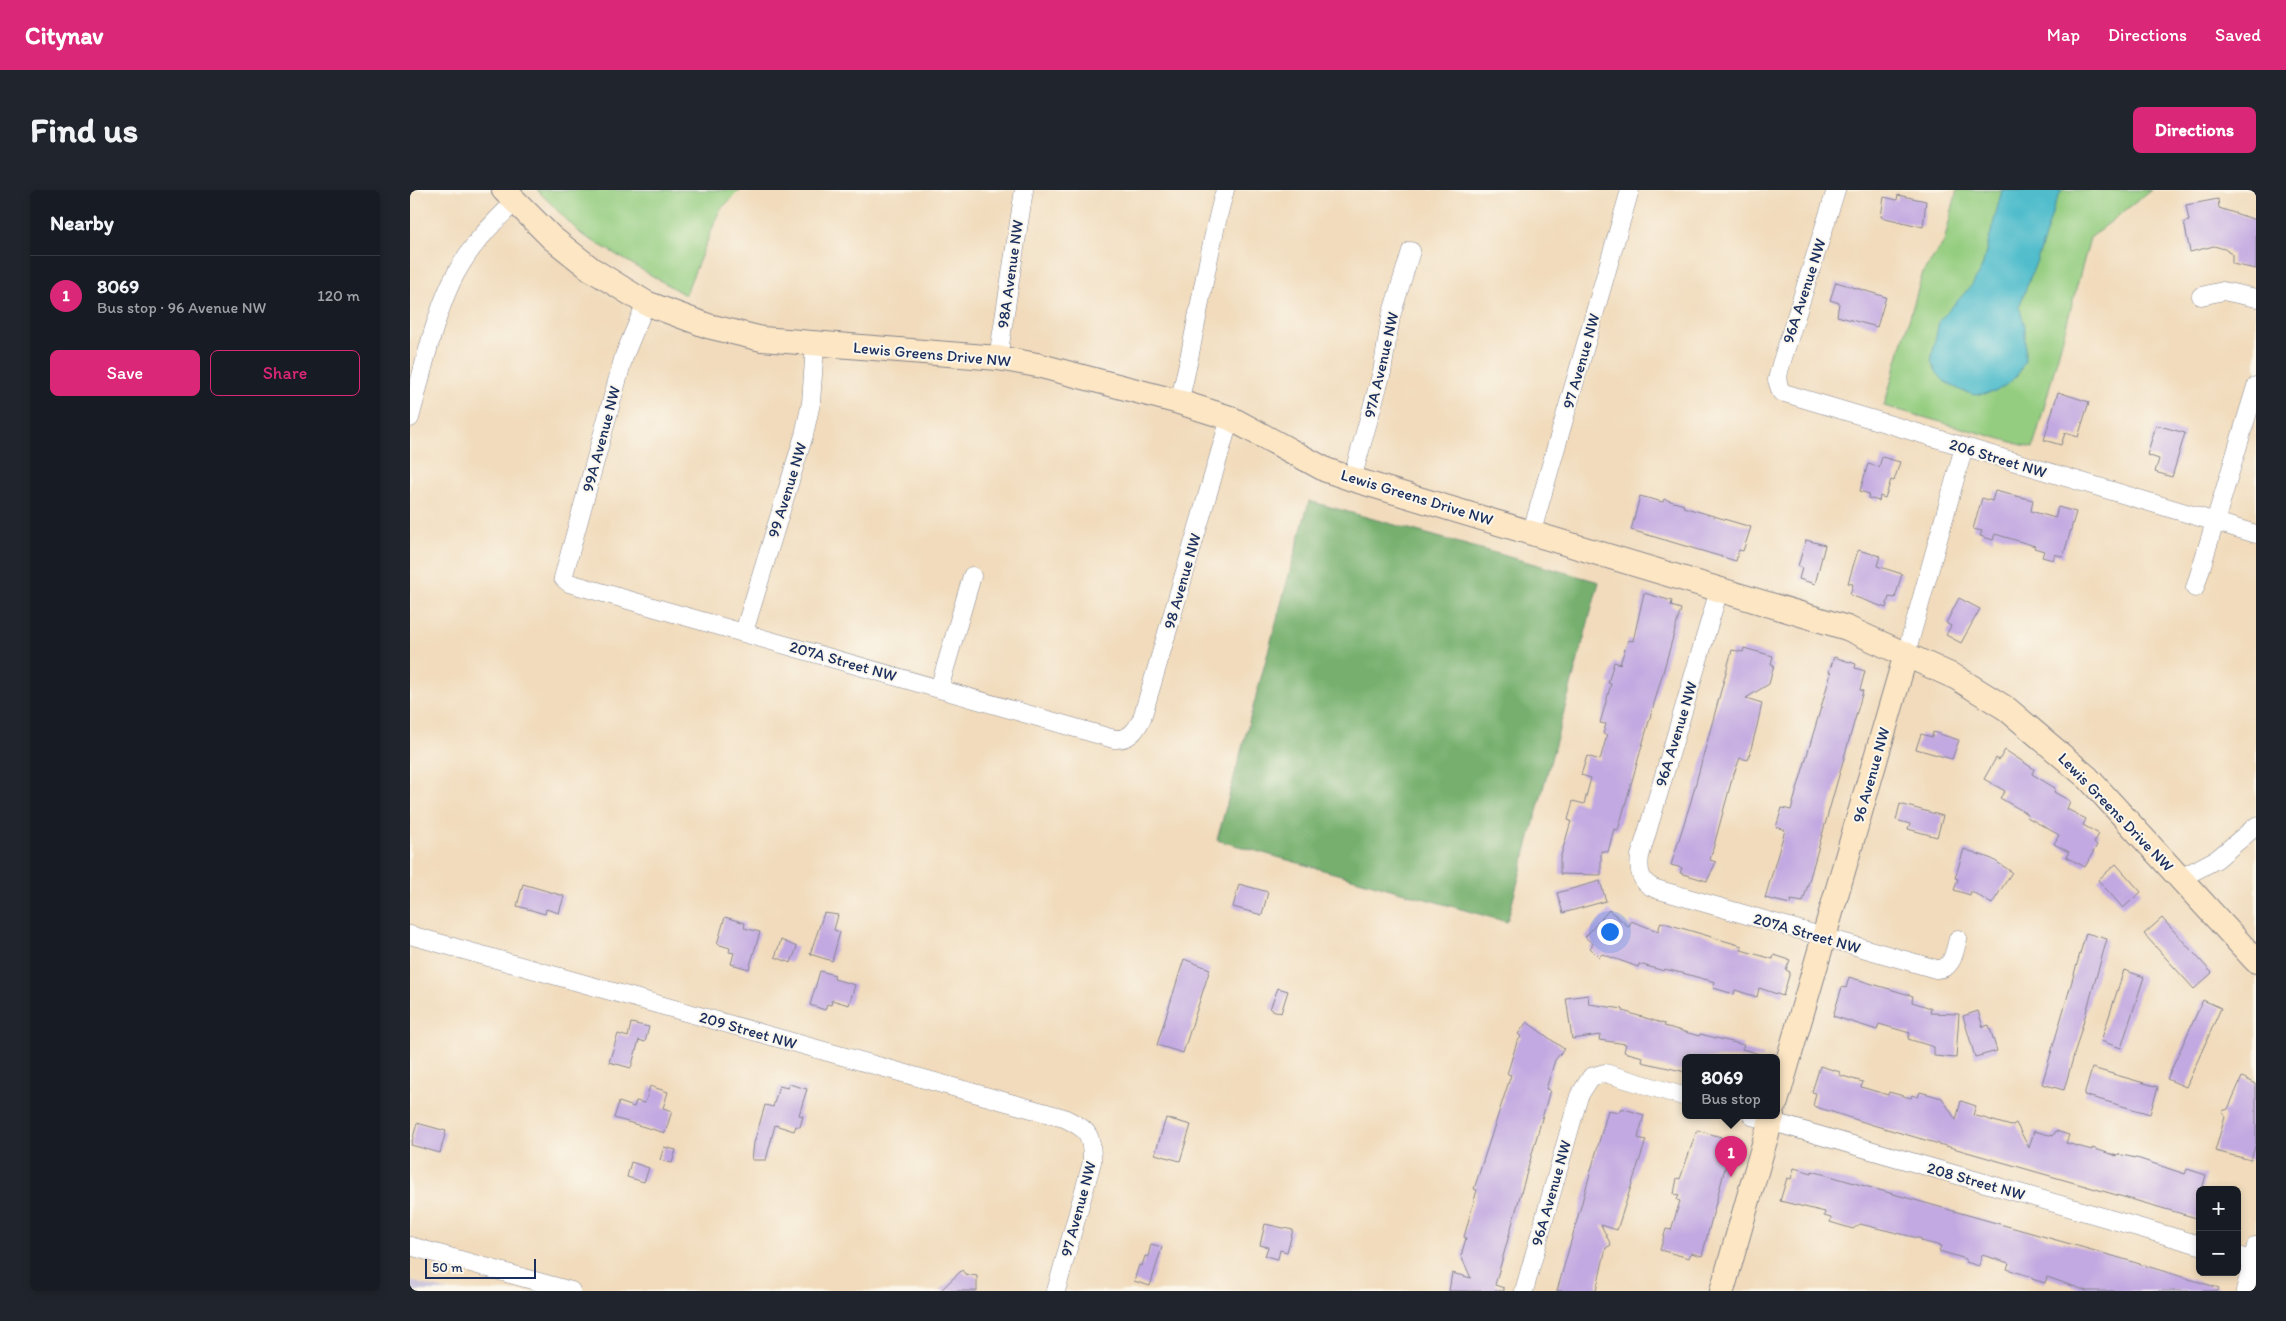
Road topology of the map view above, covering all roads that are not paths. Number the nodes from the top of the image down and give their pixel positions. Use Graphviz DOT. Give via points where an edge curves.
graph roads {
  1 [pos="1024,190"];
  2 [pos="1225,190"];
  3 [pos="1836,190"];
  4 [pos="1630,191"];
  5 [pos="509,196"];
  6 [pos="1411,251"];
  7 [pos="2201,296"];
  8 [pos="2256,298"];
  9 [pos="646,302"];
  10 [pos="815,345"];
  11 [pos="998,358"];
  12 [pos="2256,386"];
  13 [pos="1781,392"];
  14 [pos="1179,402"];
  15 [pos="410,418"];
  16 [pos="1230,418"];
  17 [pos="1964,447"];
  18 [pos="1352,479"];
  19 [pos="2215,523"];
  20 [pos="1532,531"];
  21 [pos="2256,534"];
  22 [pos="972,576"];
  23 [pos="563,578"];
  24 [pos="2195,588"];
  25 [pos="1719,590"];
  26 [pos="744,632"];
  27 [pos="1906,654"];
  28 [pos="939,689"];
  29 [pos="1125,739"];
  30 [pos="2256,826"];
  31 [pos="1641,878"];
  32 [pos="2181,878"];
  33 [pos="410,935"];
  34 [pos="1823,937"];
  35 [pos="1958,939"];
  36 [pos="2256,961"];
  37 [pos="1780,1075"];
  38 [pos="1682,1096"];
  39 [pos="1780,1118"];
  40 [pos="1767,1119"];
  41 [pos="1084,1128"];
  42 [pos="2196,1244"];
  43 [pos="410,1246"];
  44 [pos="2249,1254"];
  45 [pos="571,1291"];
  46 [pos="1056,1291"];
  47 [pos="1524,1291"];
  48 [pos="1722,1291"];
  49 [pos="2244,1291"];
  1 -- 11 [label="street, 98A Avenue NW"];
  2 -- 14 [label="street" via="1210,243 1194,344"];
  3 -- 13 [label="street, 96A Avenue NW" via="1780,364 1777,380"];
  4 -- 20 [label="street, 97 Avenue NW"];
  5 -- 9 [label="street, Lewis Greens Drive NW" via="569,252"];
  5 -- 15 [label="street" via="451,283"];
  6 -- 18 [label="street, 97A Avenue NW" via="1391,316 1382,372"];
  7 -- 8 [label="street" via="2223,291"];
  9 -- 10 [label="street, Lewis Greens Drive NW" via="736,334"];
  9 -- 23 [label="street, 99A Avenue NW" via="624,356"];
  10 -- 11 [label="street, Lewis Greens Drive NW"];
  10 -- 26 [label="street, 99 Avenue NW" via="811,403 804,435"];
  11 -- 14 [label="street, Lewis Greens Drive NW"];
  12 -- 19 [label="street"];
  13 -- 17 [label="street, 206 Street NW"];
  14 -- 16 [label="street, Lewis Greens Drive NW"];
  16 -- 18 [label="street, Lewis Greens Drive NW" via="1326,470"];
  16 -- 29 [label="street, 98 Avenue NW" via="1142,718 1136,731"];
  17 -- 19 [label="street, 206 Street NW"];
  17 -- 27 [label="street, 96 Avenue NW"];
  18 -- 20 [label="street, Lewis Greens Drive NW"];
  19 -- 21 [label="street, 206 Street NW"];
  19 -- 24 [label="street"];
  20 -- 25 [label="street, Lewis Greens Drive NW"];
  22 -- 28 [label="street"];
  23 -- 26 [label="street, 207A Street NW" via="569,583"];
  25 -- 27 [label="street, Lewis Greens Drive NW" via="1847,628"];
  25 -- 31 [label="street, 96A Avenue NW" via="1640,856"];
  26 -- 28 [label="street, 207A Street NW"];
  27 -- 32 [label="street, Lewis Greens Drive NW" via="1957,678 2007,709 2036,732 2088,778"];
  27 -- 34 [label="street, 96 Avenue NW"];
  28 -- 29 [label="street, 207A Street NW" via="1107,738"];
  30 -- 32 [label="street" via="2217,860"];
  31 -- 34 [label="street, 207A Street NW" via="1656,889"];
  32 -- 36 [label="street, Lewis Greens Drive NW"];
  33 -- 41 [label="street, 209 Street NW" via="1064,1118"];
  34 -- 35 [label="street, 207A Street NW" via="1942,969 1950,964"];
  34 -- 37 [label="street, 96 Avenue NW"];
  38 -- 47 [label="street, 96A Avenue NW" via="1605,1073 1591,1078 1579,1096"];
  39 -- 42 [label="street, 208 Street NW"];
  40 -- 48 [label="street, 96 Avenue NW"];
  41 -- 46 [label="street, 97 Avenue NW" via="1090,1135 1092,1162"];
  43 -- 45 [label="street"];
  44 -- 49 [label="street"];
}
